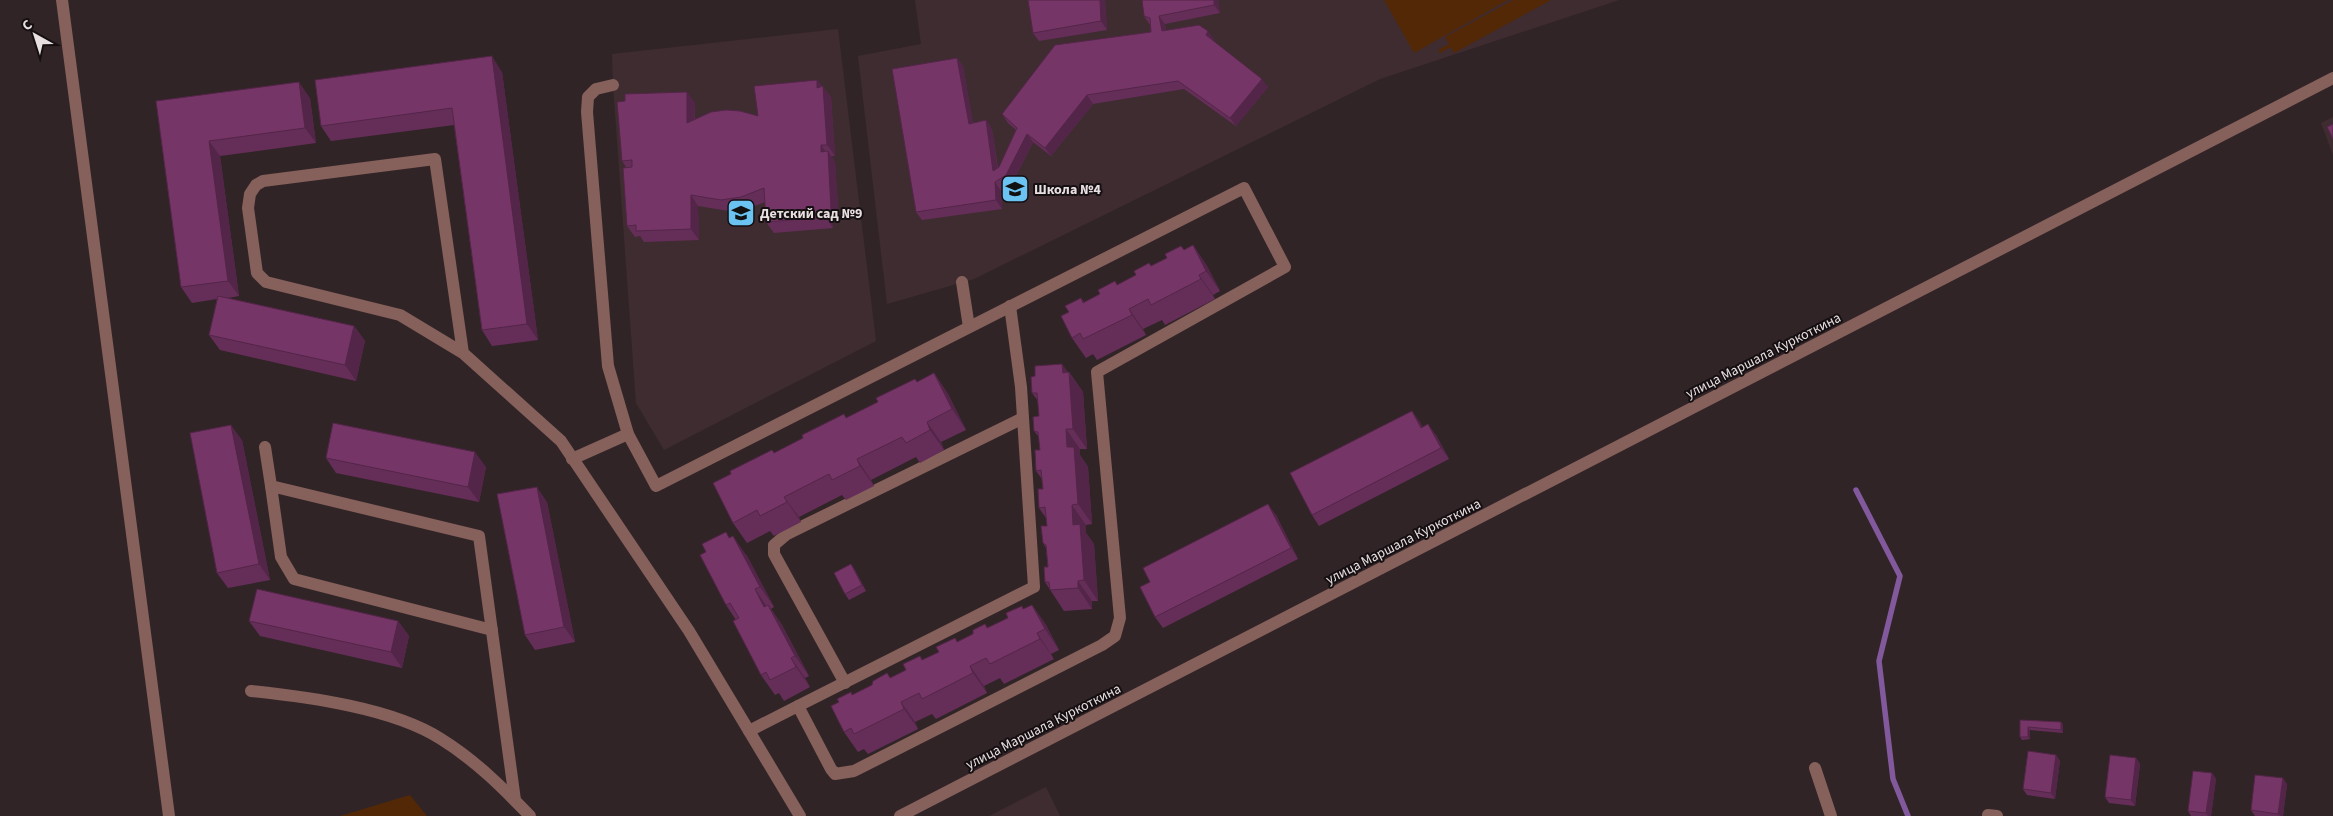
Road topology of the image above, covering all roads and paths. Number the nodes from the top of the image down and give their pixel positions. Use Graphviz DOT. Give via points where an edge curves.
graph roads {
  1 [pos="62,0"];
  2 [pos="2333,78"];
  3 [pos="613,85"];
  4 [pos="962,282"];
  5 [pos="1010,306"];
  6 [pos="968,327"];
  7 [pos="463,353"];
  8 [pos="1023,418"];
  9 [pos="628,434"];
  10 [pos="265,447"];
  11 [pos="572,459"];
  12 [pos="271,486"];
  13 [pos="492,630"];
  14 [pos="845,683"];
  15 [pos="251,691"];
  16 [pos="798,706"];
  17 [pos="749,731"];
  18 [pos="1815,768"];
  19 [pos="515,800"];
  20 [pos="169,816"];
  21 [pos="530,816"];
  22 [pos="800,816"];
  23 [pos="900,816"];
  24 [pos="1831,816"];
  1 -- 20 [label="street"];
  2 -- 23 [label="street, улица Маршала Куркоткина"];
  3 -- 9 [label="street" via="596,89 588,97 588,112 608,366"];
  4 -- 6 [label="street"];
  5 -- 6 [label="street"];
  5 -- 8 [label="street"];
  5 -- 16 [label="street" via="1244,188 1286,267 1098,372 1120,618 1115,636 1094,650 854,771 835,774"];
  6 -- 9 [label="street" via="656,486"];
  7 -- 7 [label="street" via="435,159 256,185 250,194 248,208 257,273 266,282 400,315"];
  7 -- 11 [label="street" via="560,441"];
  8 -- 14 [label="street" via="1034,587"];
  8 -- 14 [label="street" via="787,534 774,545 774,554"];
  9 -- 11 [label="street"];
  10 -- 12 [label="street"];
  11 -- 17 [label="street" via="689,631"];
  12 -- 13 [label="street" via="281,557 294,579"];
  12 -- 13 [label="street" via="479,536"];
  13 -- 19 [label="street"];
  14 -- 16 [label="street"];
  15 -- 19 [label="street" via="336,703 410,723 441,738"];
  16 -- 17 [label="street"];
  17 -- 22 [label="street"];
  18 -- 24 [label="street"];
  19 -- 21 [label="street"];
}
